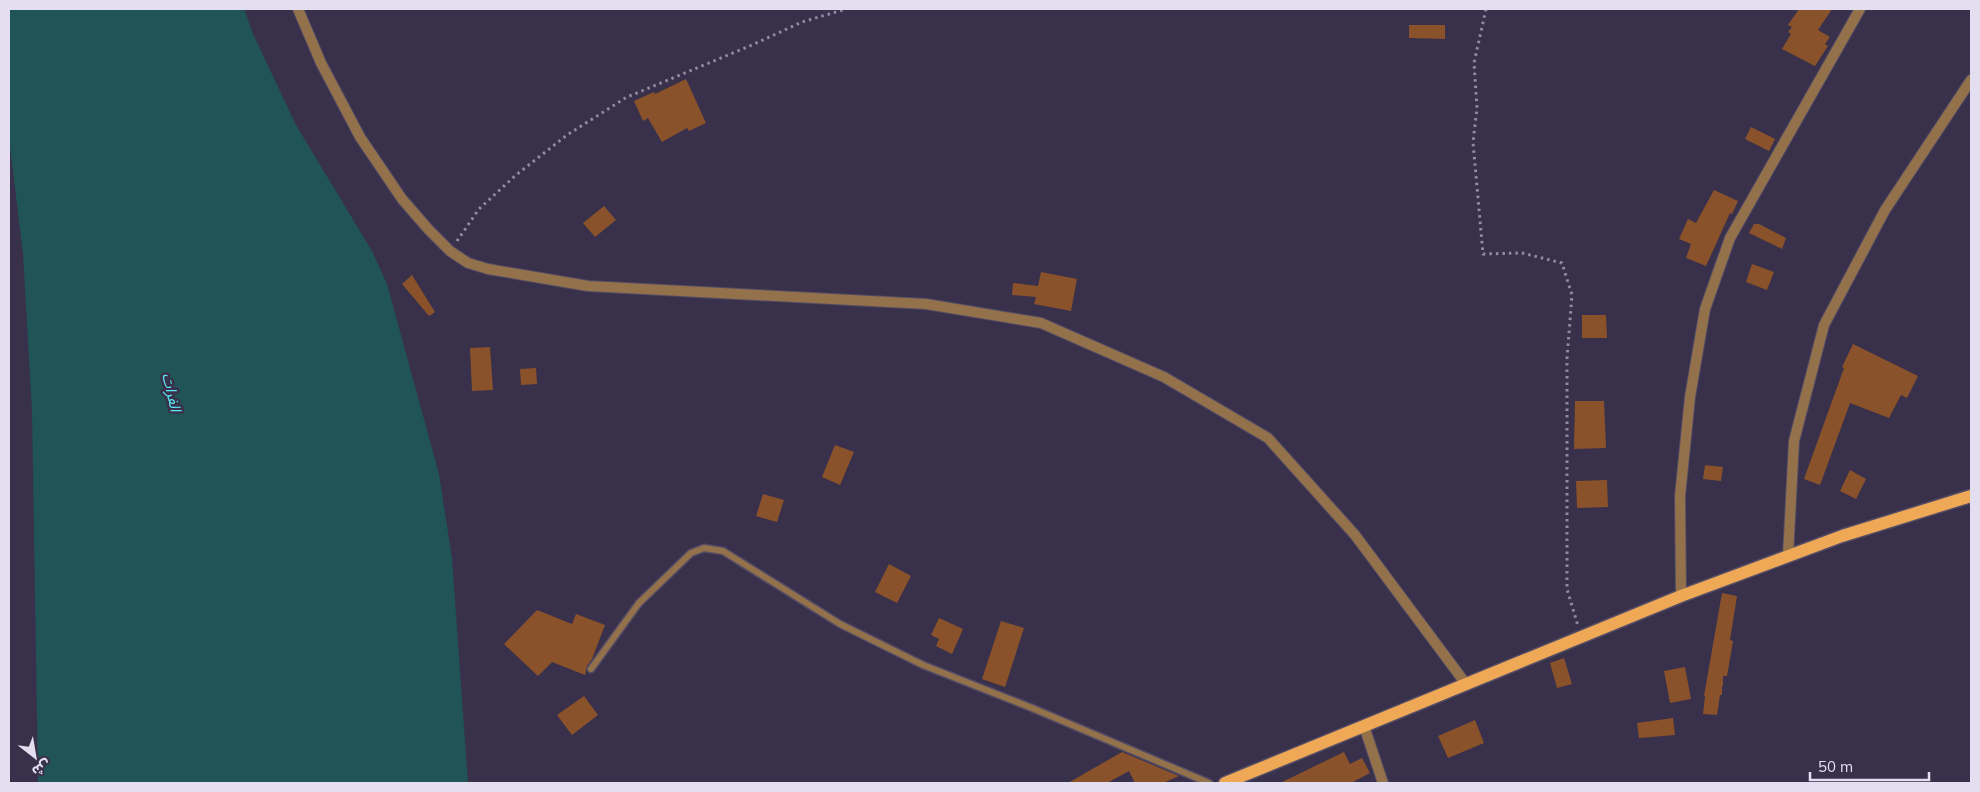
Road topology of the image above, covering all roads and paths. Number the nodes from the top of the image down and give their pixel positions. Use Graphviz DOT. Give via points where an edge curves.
graph roads {
  1 [pos="298,9"];
  2 [pos="846,9"];
  3 [pos="1486,9"];
  4 [pos="1860,9"];
  5 [pos="1971,80"];
  6 [pos="450,251"];
  7 [pos="1971,496"];
  8 [pos="1788,556"];
  9 [pos="1681,596"];
  10 [pos="1582,637"];
  11 [pos="591,669"];
  12 [pos="1466,684"];
  13 [pos="1364,726"];
  14 [pos="1209,783"];
  15 [pos="1224,783"];
  16 [pos="1383,783"];
  1 -- 6 [label="street" via="320,63 360,137 402,199"];
  2 -- 6 [label="path" via="802,22 627,97 567,135 516,175 479,209"];
  3 -- 10 [label="path" via="1474,63 1478,108 1473,142 1483,254 1522,253 1562,263 1572,295 1567,358 1567,589"];
  4 -- 9 [label="street" via="1730,238 1705,309 1690,397 1680,496"];
  5 -- 8 [label="street" via="1885,210 1824,325 1794,441"];
  6 -- 12 [label="street" via="468,263 488,269 588,286 926,304 1042,323 1164,377 1268,438 1355,535"];
  7 -- 8 [label="main road"];
  8 -- 9 [label="main road"];
  9 -- 10 [label="main road"];
  10 -- 12 [label="main road"];
  11 -- 14 [label="lane" via="639,603 691,553 714,548 840,624 923,665"];
  12 -- 13 [label="main road"];
  13 -- 15 [label="main road"];
  13 -- 16 [label="street"];
}
